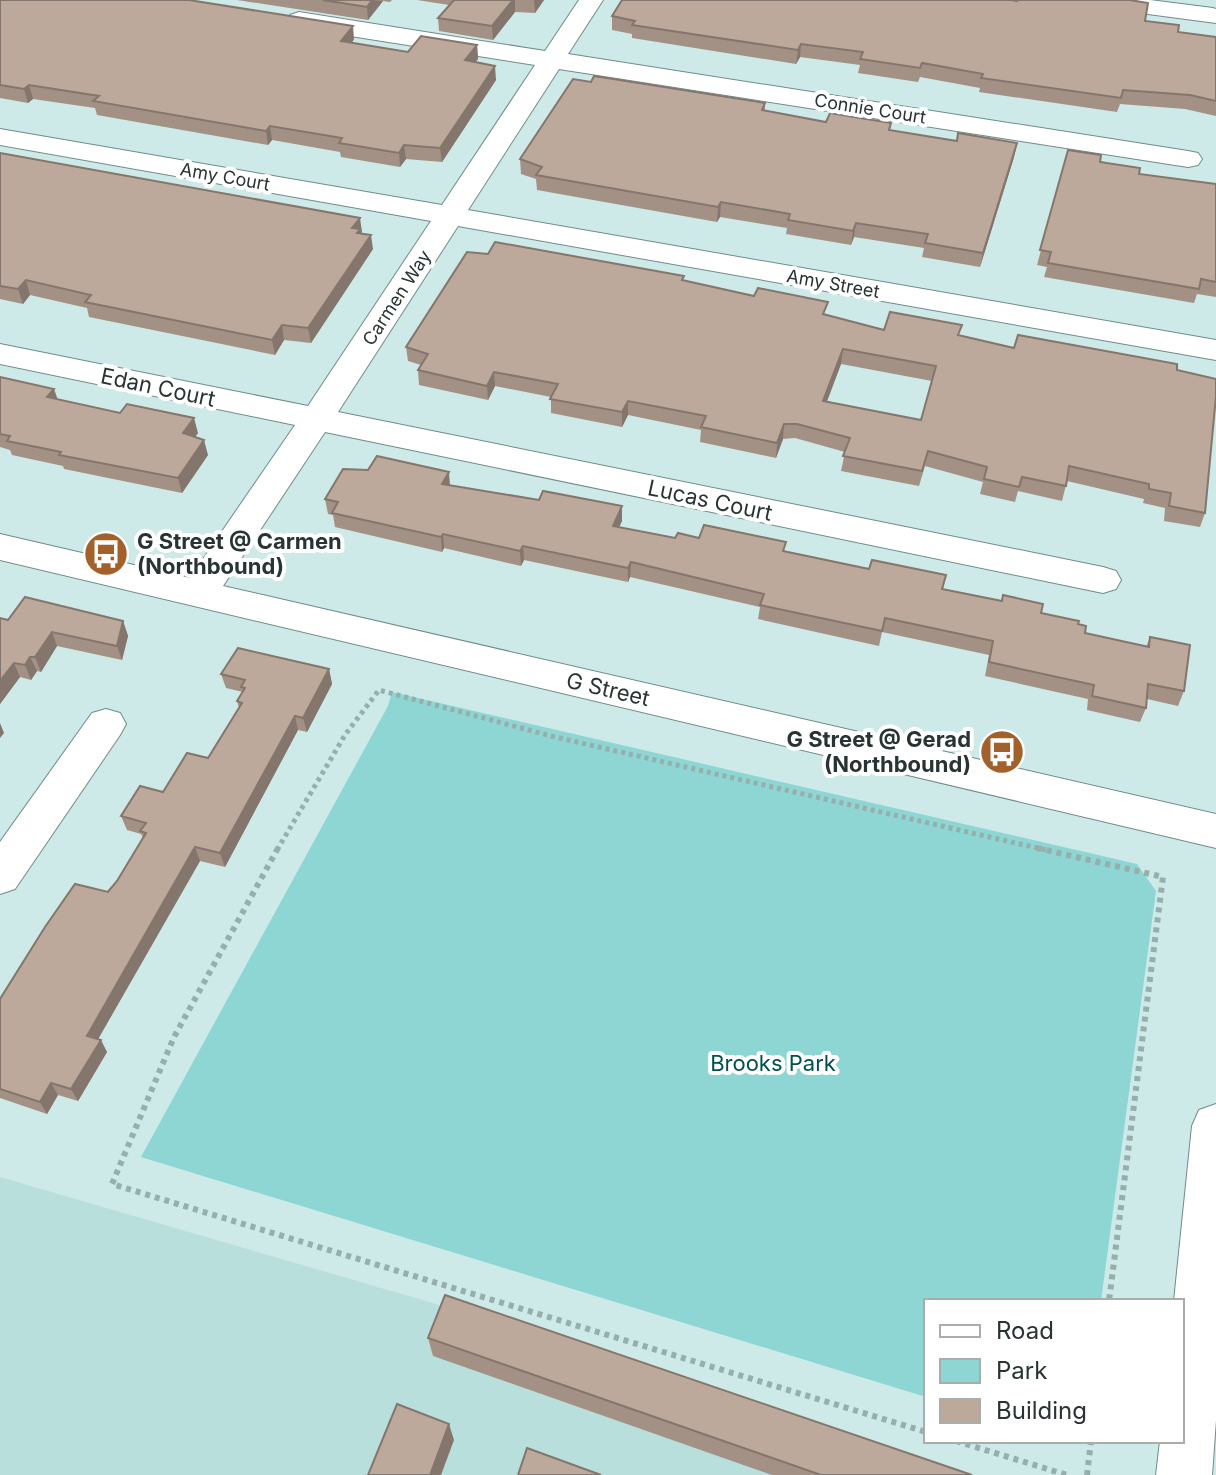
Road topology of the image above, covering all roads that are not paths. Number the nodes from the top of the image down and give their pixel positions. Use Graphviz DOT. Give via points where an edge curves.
graph roads {
  1 [pos="591,0"];
  2 [pos="1095,0"];
  3 [pos="1213,16"];
  4 [pos="277,17"];
  5 [pos="552,60"];
  6 [pos="0,137"];
  7 [pos="1188,159"];
  8 [pos="449,217"];
  9 [pos="1216,350"];
  10 [pos="0,354"];
  11 [pos="316,420"];
  12 [pos="0,547"];
  13 [pos="1103,580"];
  14 [pos="199,593"];
  15 [pos="106,724"];
  16 [pos="1216,831"];
  17 [pos="0,876"];
  18 [pos="1216,1126"];
  19 [pos="1184,1475"];
  1 -- 5 [label="street, Carmen Way"];
  2 -- 3 [label="street"];
  4 -- 5 [label="street, Connie Court"];
  5 -- 7 [label="street, Connie Court"];
  5 -- 8 [label="street, Carmen Way"];
  6 -- 8 [label="street, Amy Court"];
  8 -- 9 [label="street, Amy Street"];
  8 -- 11 [label="street, Carmen Way"];
  10 -- 11 [label="street, Edan Court"];
  11 -- 13 [label="street, Lucas Court"];
  11 -- 14 [label="street, Carmen Way"];
  12 -- 14 [label="street, G Street"];
  14 -- 16 [label="street, G Street"];
  15 -- 17 [label="street"];
  18 -- 19 [label="street"];
}
